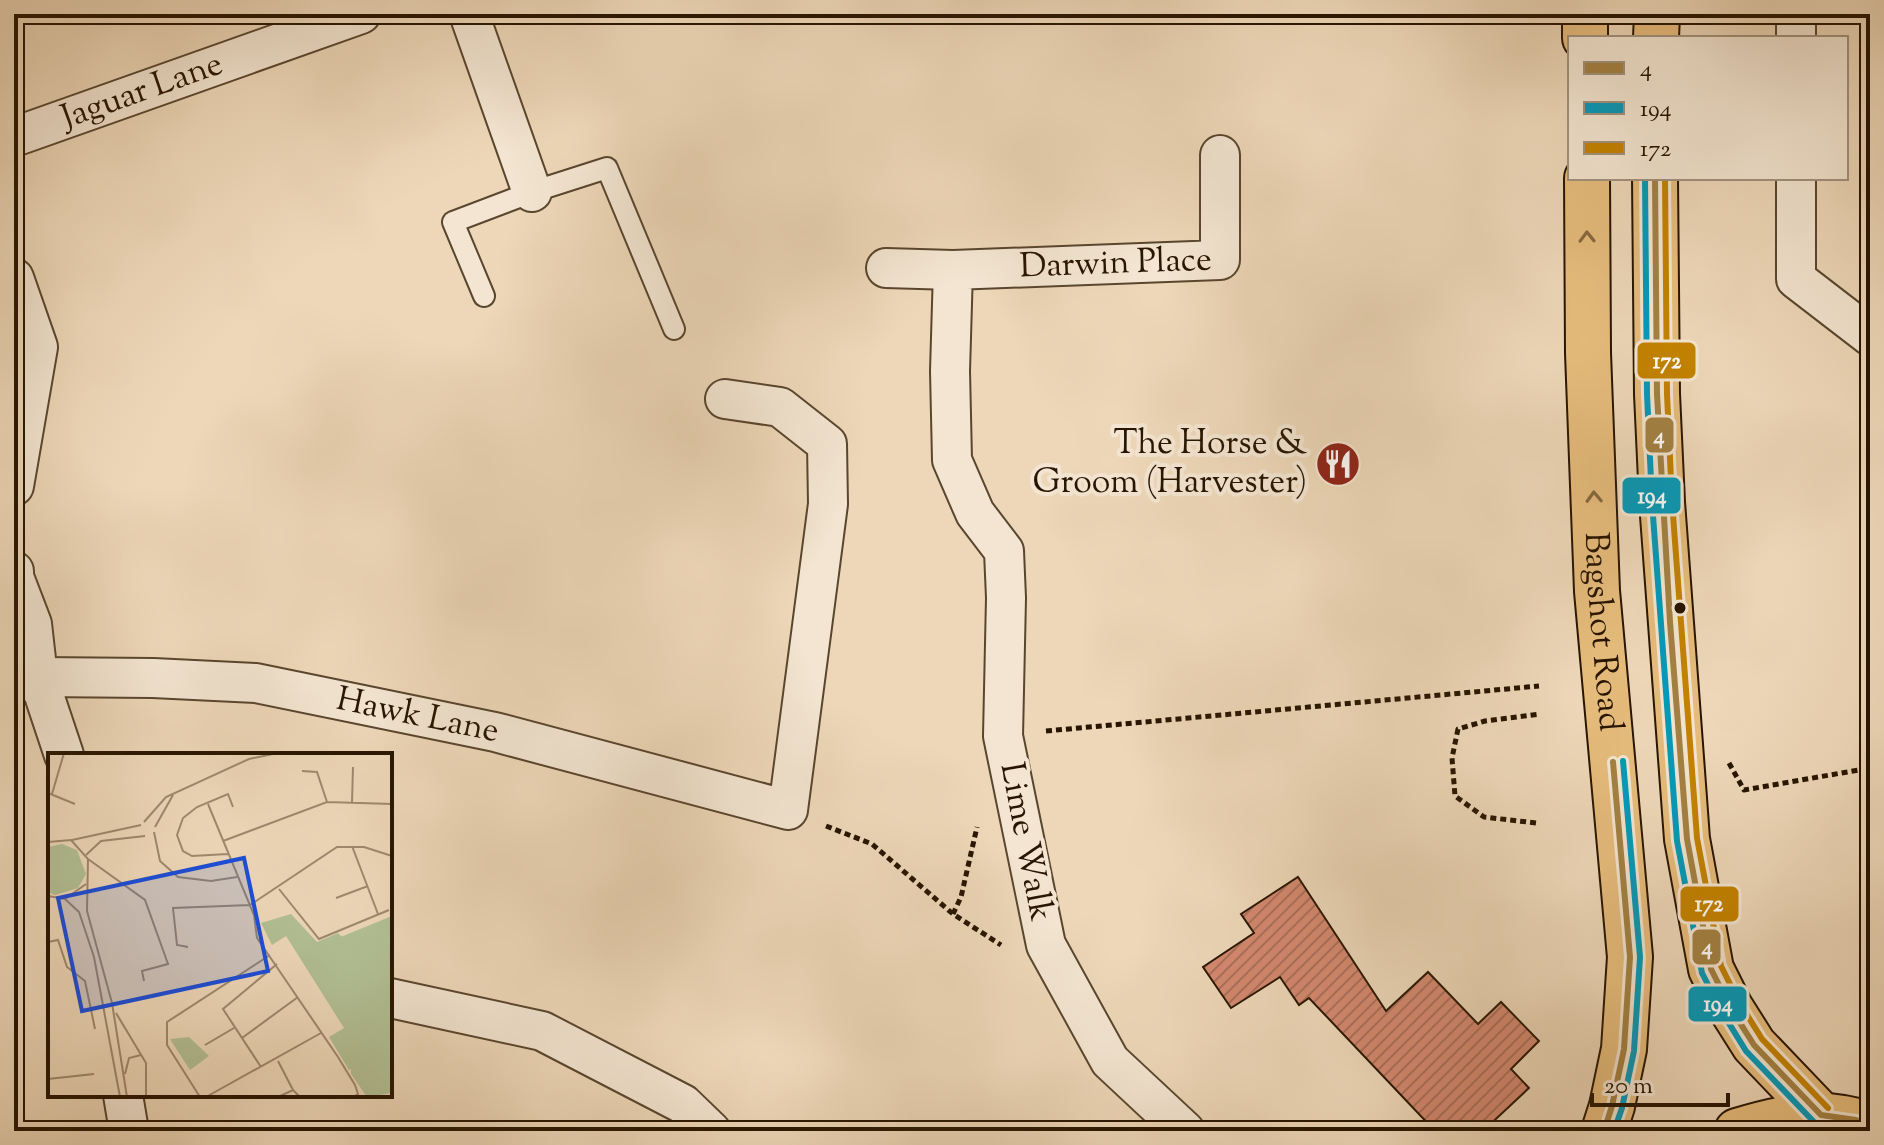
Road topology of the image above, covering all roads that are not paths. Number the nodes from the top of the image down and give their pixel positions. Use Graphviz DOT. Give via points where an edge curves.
graph roads {
  1 [pos="361,14"];
  2 [pos="469,14"];
  3 [pos="1585,14"];
  4 [pos="1657,14"];
  5 [pos="1796,14"];
  6 [pos="1585,36"];
  7 [pos="1656,36"];
  8 [pos="1796,36"];
  9 [pos="14,137"];
  10 [pos="1220,155"];
  11 [pos="1587,180"];
  12 [pos="1655,180"];
  13 [pos="1796,180"];
  14 [pos="532,192"];
  15 [pos="886,268"];
  16 [pos="953,270"];
  17 [pos="14,278"];
  18 [pos="484,296"];
  19 [pos="674,329"];
  20 [pos="1870,336"];
  21 [pos="725,399"];
  22 [pos="14,486"];
  23 [pos="14,571"];
  24 [pos="26,681"];
  25 [pos="63,753"];
  26 [pos="392,998"];
  27 [pos="123,1097"];
  28 [pos="1870,1107"];
  29 [pos="1821,1115"];
  30 [pos="1870,1125"];
  31 [pos="129,1131"];
  32 [pos="711,1131"];
  33 [pos="1185,1131"];
  34 [pos="1604,1131"];
  35 [pos="1737,1131"];
  1 -- 9 [label="street, Jaguar Lane"];
  2 -- 14 [label="street"];
  3 -- 6 [label="highway"];
  4 -- 7 [label="highway"];
  5 -- 8 [label="street"];
  10 -- 16 [label="street, Darwin Place" via="1220,260"];
  34 -- 11 [label="highway, Bagshot Road, one-way" via="1624,1049 1630,957 1597,591"];
  12 -- 29 [label="highway, Bagshot Road" via="1662,502 1687,839 1711,969 1754,1045"];
  13 -- 20 [label="street" via="1796,279"];
  14 -- 18 [label="lane" via="453,222"];
  14 -- 19 [label="lane" via="607,168"];
  15 -- 16 [label="street, Darwin Place"];
  16 -- 33 [label="street, Lime Walk" via="952,460 975,513 1004,551 1003,736 1046,945 1110,1061"];
  17 -- 22 [label="street" via="38,347"];
  21 -- 24 [label="street, Hawk Lane" via="780,407 827,444 828,504 788,810 495,732 256,683 153,678"];
  23 -- 24 [label="street" via="32,624"];
  24 -- 25 [label="street"];
  26 -- 32 [label="street" via="542,1031 683,1104"];
  27 -- 31 [label="street"];
  28 -- 29 [label="street"];
  29 -- 30 [label="highway"];
  29 -- 35 [label="highway"];
}
